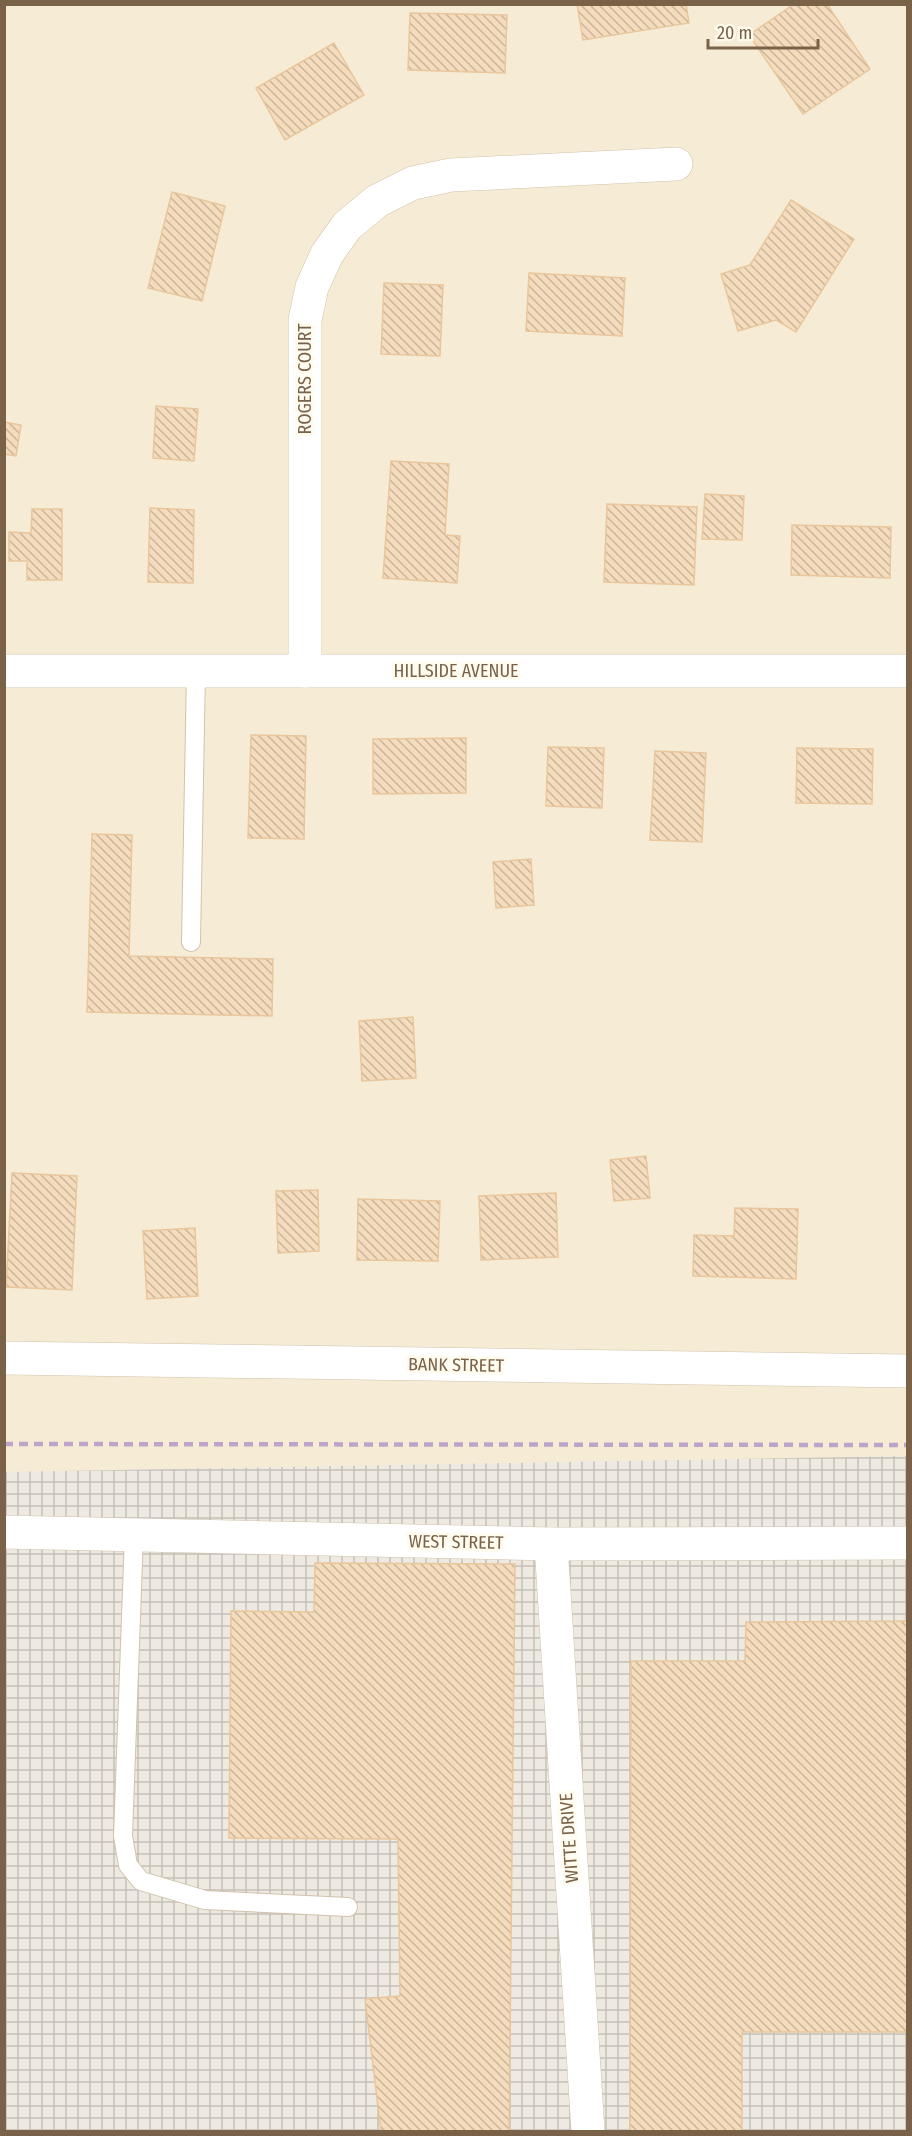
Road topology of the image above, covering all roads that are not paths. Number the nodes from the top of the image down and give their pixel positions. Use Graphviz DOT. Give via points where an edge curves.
graph roads {
  1 [pos="676,164"];
  2 [pos="4,671"];
  3 [pos="196,671"];
  4 [pos="305,671"];
  5 [pos="908,671"];
  6 [pos="191,942"];
  7 [pos="4,1358"];
  8 [pos="908,1371"];
  9 [pos="4,1532"];
  10 [pos="134,1535"];
  11 [pos="908,1543"];
  12 [pos="551,1544"];
  13 [pos="348,1907"];
  14 [pos="588,2132"];
  1 -- 4 [label="street, ROGERS COURT" via="451,175 413,183 377,201 347,226 327,254 312,287 305,320"];
  2 -- 3 [label="street, HILLSIDE AVENUE"];
  3 -- 4 [label="street, HILLSIDE AVENUE"];
  3 -- 6 [label="lane"];
  4 -- 5 [label="street, HILLSIDE AVENUE"];
  7 -- 8 [label="street, BANK STREET"];
  9 -- 10 [label="street, WEST STREET"];
  10 -- 12 [label="street, WEST STREET"];
  10 -- 13 [label="lane" via="123,1836 128,1864 141,1881 205,1900"];
  11 -- 12 [label="street, WEST STREET"];
  12 -- 14 [label="street, WITTE DRIVE"];
}
